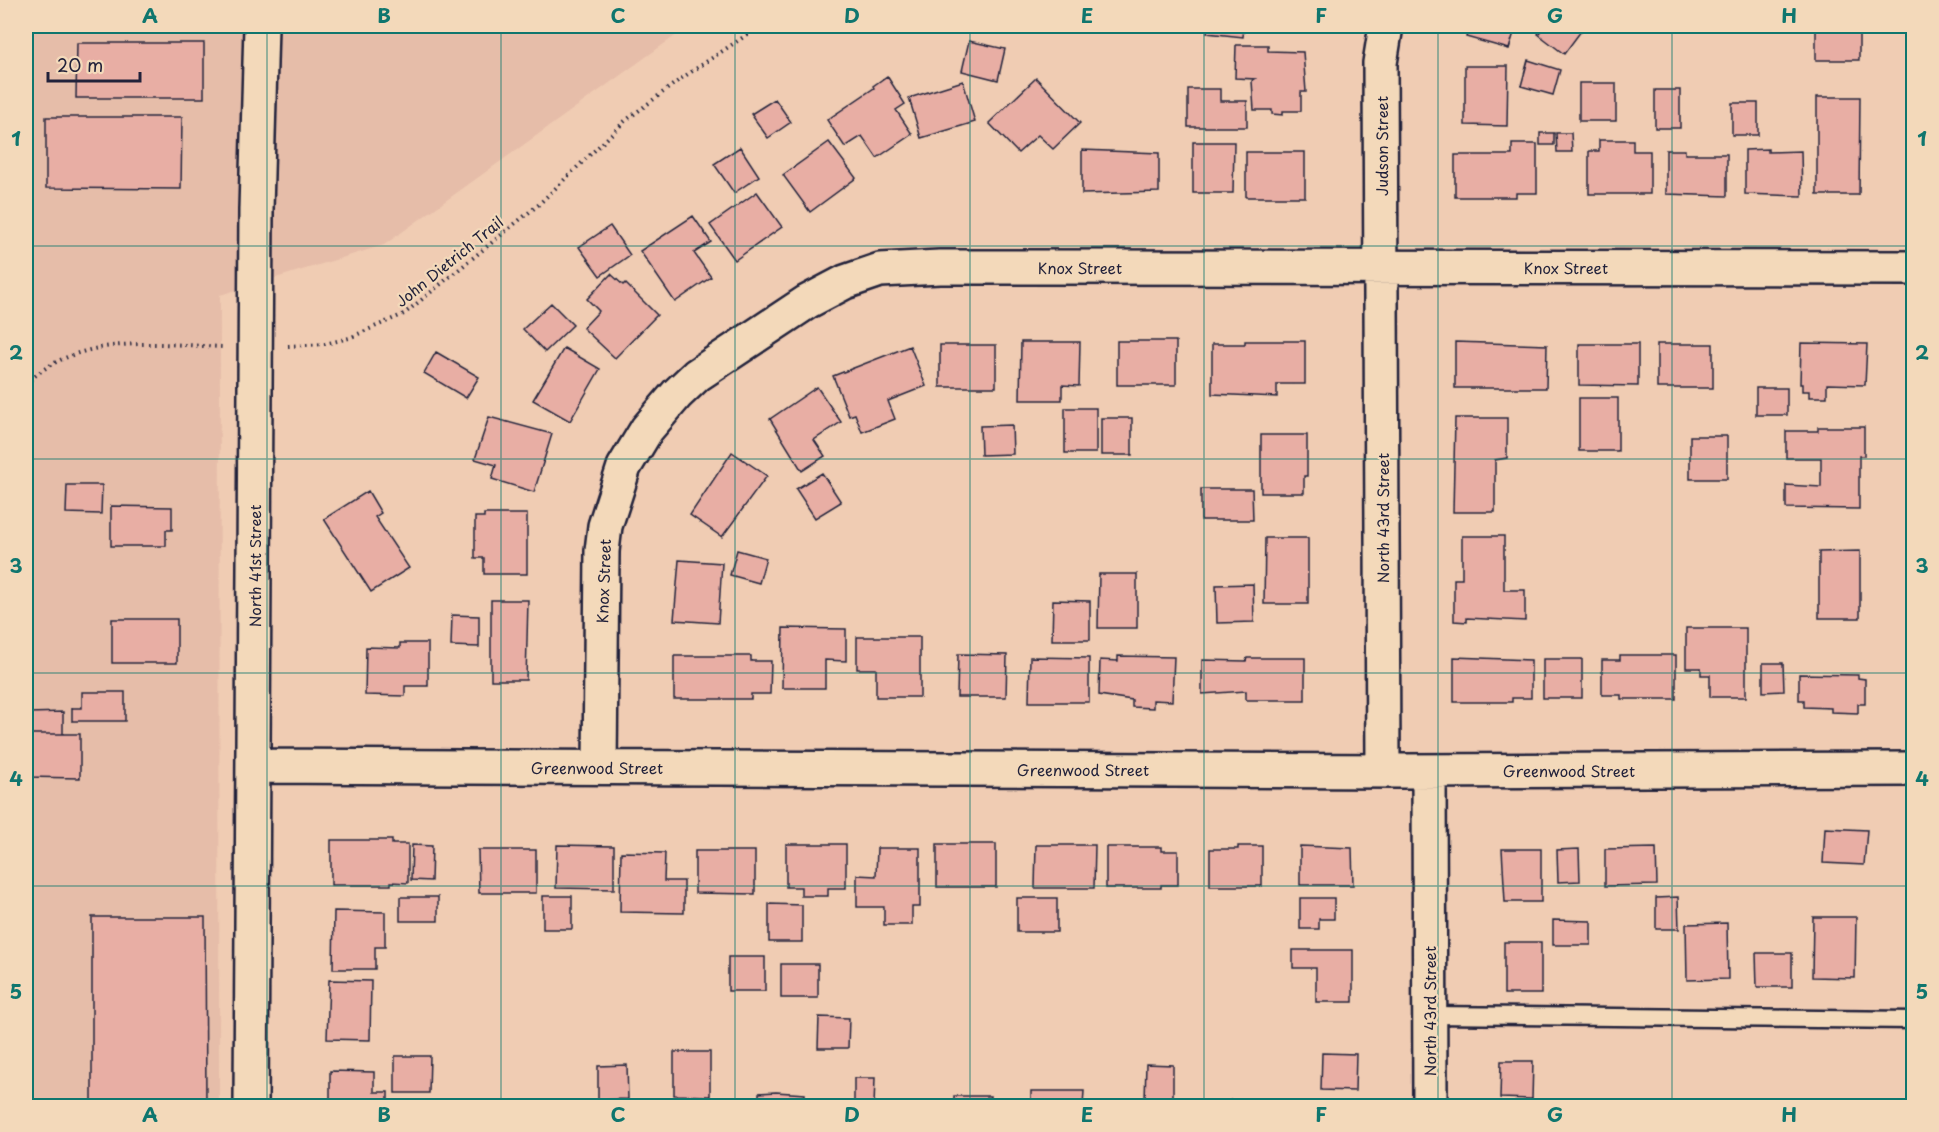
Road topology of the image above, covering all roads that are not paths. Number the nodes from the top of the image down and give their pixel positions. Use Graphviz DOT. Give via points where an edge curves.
graph roads {
  1 [pos="261,26"];
  2 [pos="1386,26"];
  3 [pos="1381,266"];
  4 [pos="1914,268"];
  5 [pos="253,766"];
  6 [pos="600,767"];
  7 [pos="1914,769"];
  8 [pos="1383,770"];
  9 [pos="1430,771"];
  10 [pos="1429,1016"];
  11 [pos="1914,1020"];
  12 [pos="251,1107"];
  13 [pos="1430,1107"];
  1 -- 5 [label="street, North 41st Street"];
  2 -- 3 [label="street, Judson Street" via="1380,63"];
  3 -- 4 [label="street, Knox Street"];
  3 -- 6 [label="street, Knox Street" via="940,256 845,282 807,302 697,375 647,429 624,467 605,526 602,551"];
  3 -- 8 [label="street, North 43rd Street"];
  5 -- 6 [label="street, Greenwood Street"];
  5 -- 12 [label="street, North 41st Street"];
  6 -- 8 [label="street, Greenwood Street"];
  7 -- 9 [label="street, Greenwood Street"];
  8 -- 9 [label="street, Greenwood Street"];
  9 -- 10 [label="street, North 43rd Street"];
  10 -- 11 [label="lane"];
  10 -- 13 [label="street, North 43rd Street"];
}
